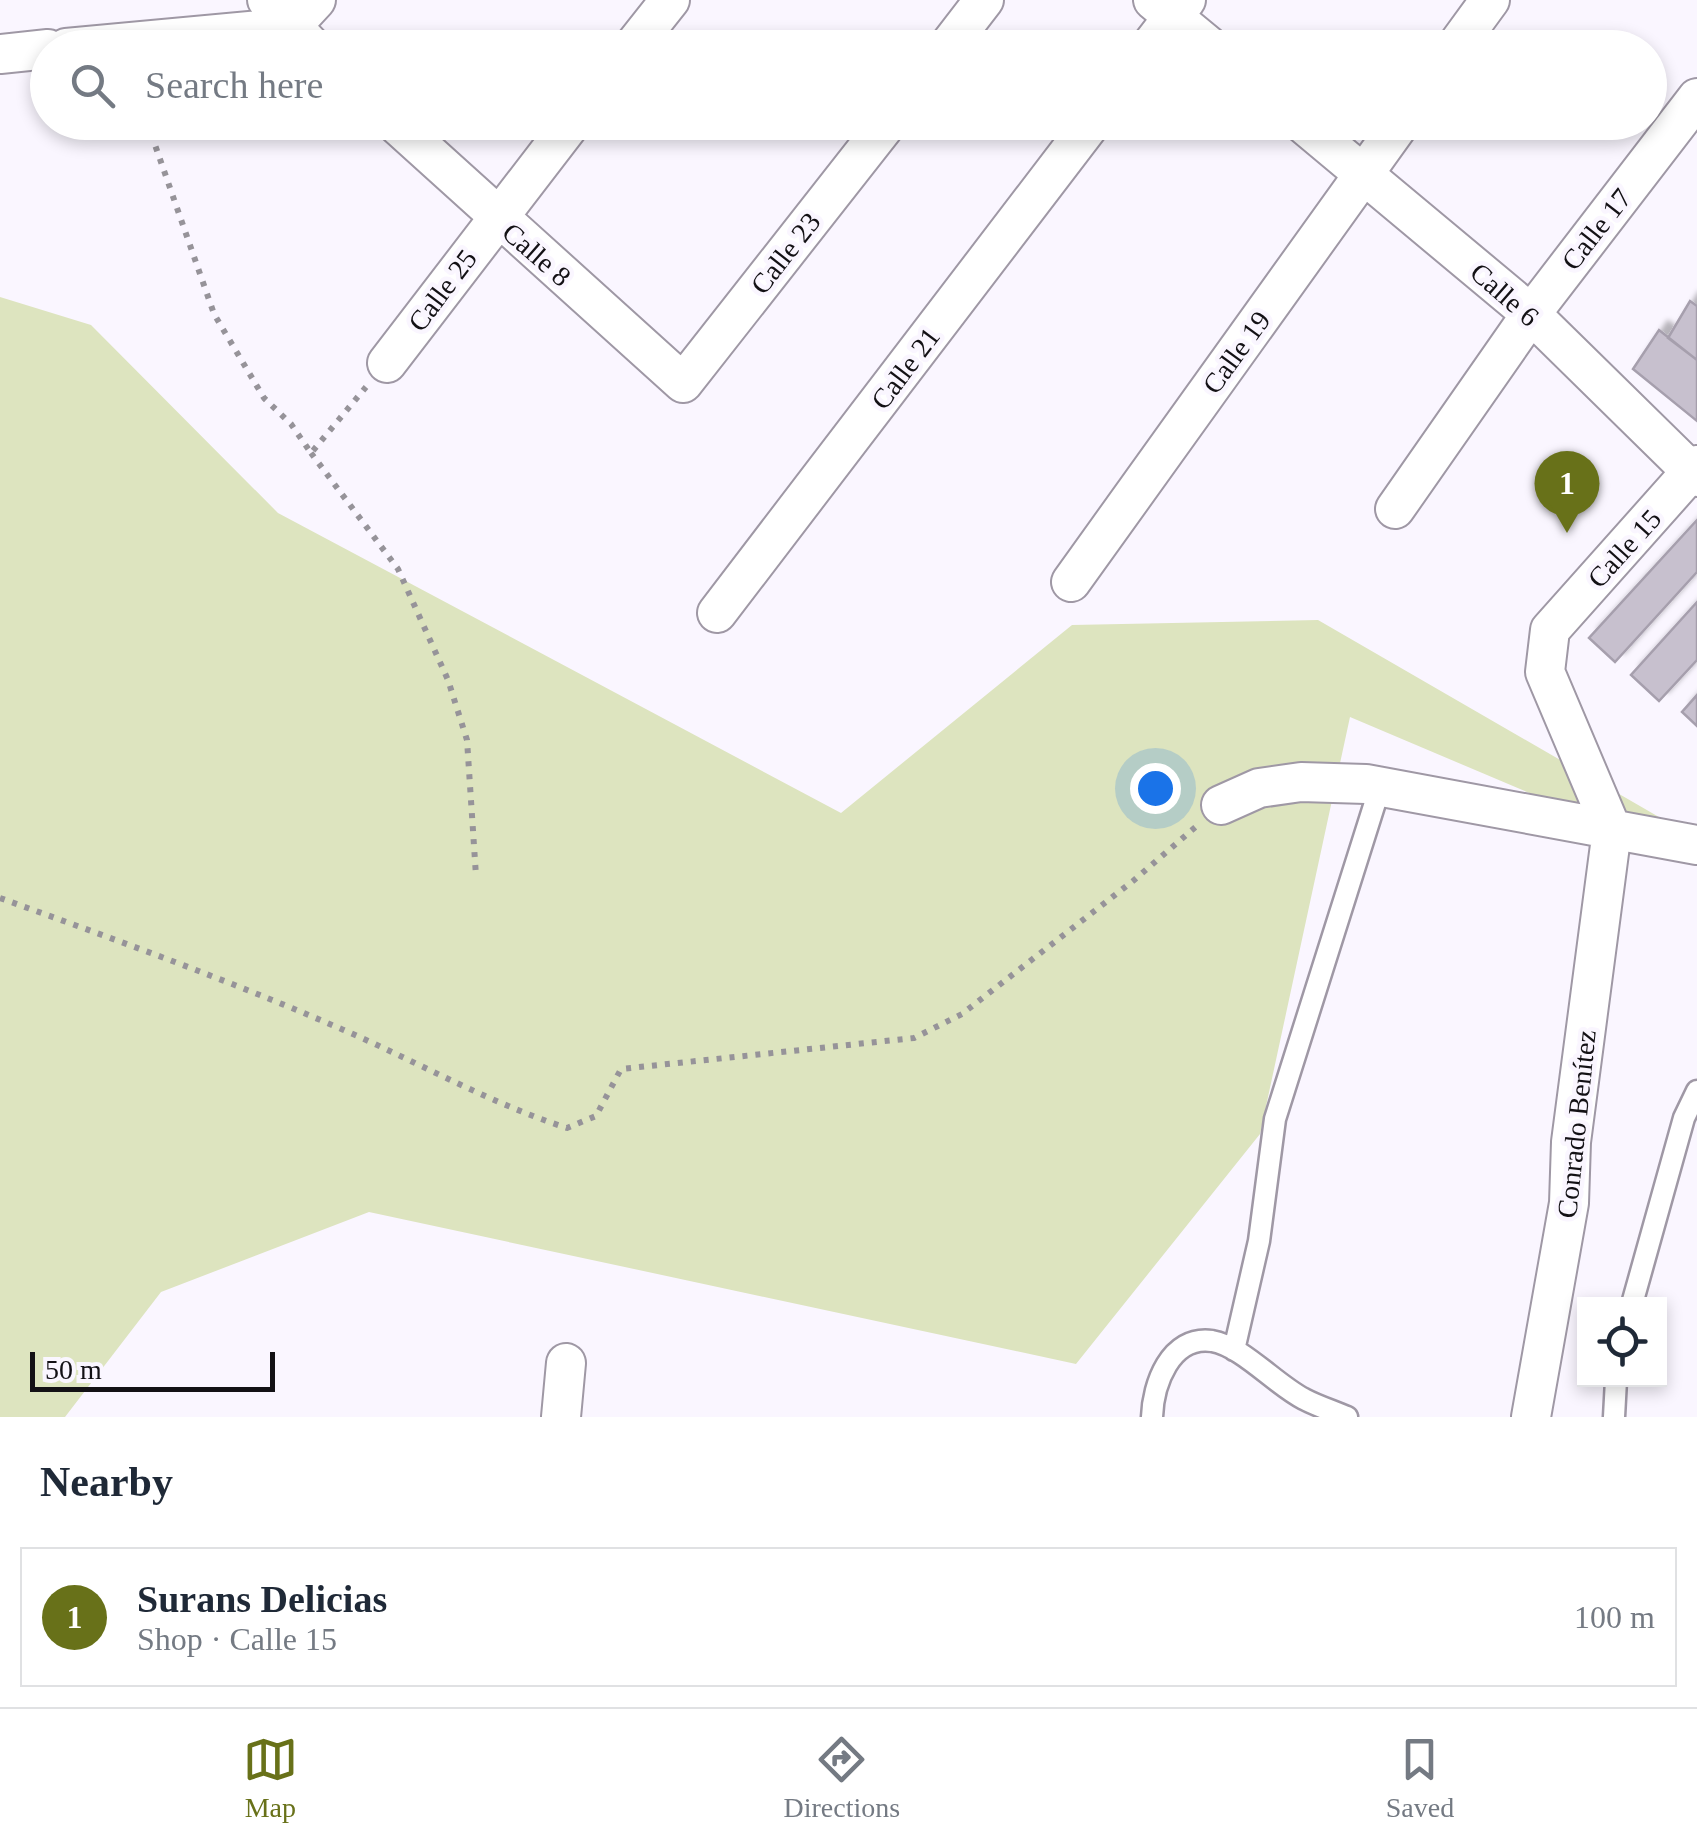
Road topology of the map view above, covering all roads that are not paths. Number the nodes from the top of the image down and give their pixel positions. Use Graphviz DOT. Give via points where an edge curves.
graph roads {
  1 [pos="670,0"];
  2 [pos="984,0"];
  3 [pos="1490,0"];
  4 [pos="1171,5"];
  5 [pos="297,19"];
  6 [pos="209,30"];
  7 [pos="646,30"];
  8 [pos="961,30"];
  9 [pos="1159,30"];
  10 [pos="1195,30"];
  11 [pos="1469,30"];
  12 [pos="30,51"];
  13 [pos="0,54"];
  14 [pos="1697,98"];
  15 [pos="1667,137"];
  16 [pos="413,140"];
  17 [pos="558,140"];
  18 [pos="874,140"];
  19 [pos="1078,140"];
  20 [pos="1322,140"];
  21 [pos="1389,140"];
  22 [pos="1665,140"];
  23 [pos="1364,175"];
  24 [pos="496,218"];
  25 [pos="1531,314"];
  26 [pos="387,363"];
  27 [pos="682,383"];
  28 [pos="1695,471"];
  29 [pos="1394,509"];
  30 [pos="1071,582"];
  31 [pos="717,613"];
  32 [pos="1380,787"];
  33 [pos="1221,804"];
  34 [pos="1612,830"];
  35 [pos="1697,845"];
  36 [pos="1697,1092"];
  37 [pos="1634,1297"];
  38 [pos="1234,1350"];
  39 [pos="566,1364"];
  40 [pos="1616,1387"];
  41 [pos="561,1417"];
  42 [pos="1152,1417"];
  43 [pos="1347,1417"];
  44 [pos="1532,1417"];
  45 [pos="1614,1417"];
  1 -- 7 [label="street"];
  2 -- 8 [label="street"];
  3 -- 11 [label="street"];
  4 -- 9 [label="street"];
  4 -- 10 [label="street"];
  5 -- 6 [label="street"];
  12 -- 13 [label="street"];
  14 -- 15 [label="street, Calle 17"];
  16 -- 24 [label="street, Calle 8"];
  17 -- 24 [label="street, Calle 25"];
  18 -- 27 [label="street, Calle 23"];
  19 -- 31 [label="street, Calle 21"];
  20 -- 23 [label="street, Calle 6"];
  21 -- 23 [label="street, Calle 19"];
  22 -- 25 [label="street, Calle 17"];
  23 -- 25 [label="street, Calle 6"];
  23 -- 30 [label="street, Calle 19"];
  24 -- 26 [label="street, Calle 25"];
  24 -- 27 [label="street, Calle 8"];
  25 -- 28 [label="street, Calle 6"];
  25 -- 29 [label="street, Calle 17"];
  28 -- 34 [label="street, Calle 15" via="1550,630 1546,672"];
  32 -- 33 [label="street" via="1302,782 1258,788"];
  32 -- 34 [label="street"];
  32 -- 38 [label="lane" via="1275,1119 1260,1241"];
  34 -- 35 [label="street"];
  34 -- 44 [label="street, Conrado Benítez" via="1571,1142 1569,1204"];
  36 -- 37 [label="lane"];
  38 -- 42 [label="lane" via="1212,1341 1178,1352 1165,1364"];
  38 -- 43 [label="lane" via="1303,1399"];
  39 -- 41 [label="street"];
  40 -- 45 [label="lane"];
}
